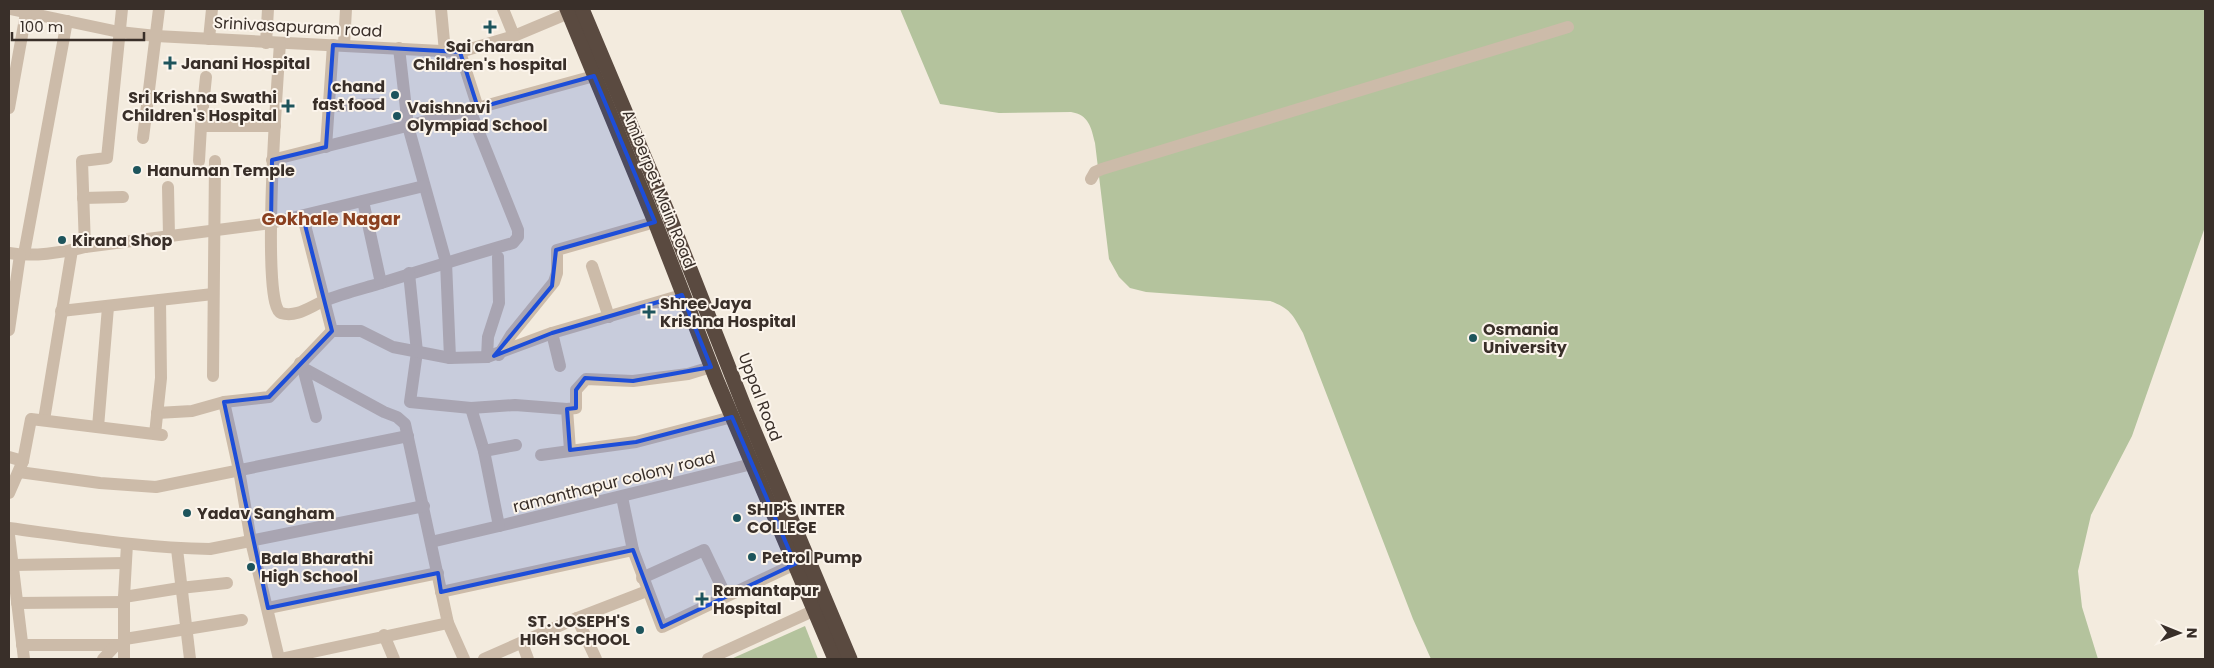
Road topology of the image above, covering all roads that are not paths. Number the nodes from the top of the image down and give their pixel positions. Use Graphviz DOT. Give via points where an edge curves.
graph roads {
  1 [pos="10,9"];
  2 [pos="122,9"];
  3 [pos="159,9"];
  4 [pos="212,9"];
  5 [pos="268,9"];
  6 [pos="346,9"];
  7 [pos="441,9"];
  8 [pos="503,9"];
  9 [pos="574,10"];
  10 [pos="26,13"];
  11 [pos="67,21"];
  12 [pos="1568,27"];
  13 [pos="119,32"];
  14 [pos="156,36"];
  15 [pos="514,36"];
  16 [pos="209,39"];
  17 [pos="266,43"];
  18 [pos="280,43"];
  19 [pos="339,45"];
  20 [pos="399,48"];
  21 [pos="445,52"];
  22 [pos="460,52"];
  23 [pos="594,76"];
  24 [pos="206,77"];
  25 [pos="380,104"];
  26 [pos="329,106"];
  27 [pos="9,108"];
  28 [pos="474,109"];
  29 [pos="201,126"];
  30 [pos="275,126"];
  31 [pos="408,126"];
  32 [pos="144,138"];
  33 [pos="326,147"];
  34 [pos="272,160"];
  35 [pos="199,161"];
  36 [pos="215,161"];
  37 [pos="1091,179"];
  38 [pos="424,186"];
  39 [pos="168,187"];
  40 [pos="122,197"];
  41 [pos="83,198"];
  42 [pos="363,201"];
  43 [pos="303,217"];
  44 [pos="654,222"];
  45 [pos="271,223"];
  46 [pos="214,232"];
  47 [pos="169,236"];
  48 [pos="85,247"];
  49 [pos="72,250"];
  50 [pos="18,254"];
  51 [pos="498,257"];
  52 [pos="446,262"];
  53 [pos="592,266"];
  54 [pos="409,273"];
  55 [pos="381,283"];
  56 [pos="213,294"];
  57 [pos="682,294"];
  58 [pos="160,300"];
  59 [pos="324,301"];
  60 [pos="108,307"];
  61 [pos="61,311"];
  62 [pos="608,317"];
  63 [pos="9,330"];
  64 [pos="332,331"];
  65 [pos="552,333"];
  66 [pos="417,352"];
  67 [pos="493,356"];
  68 [pos="450,358"];
  69 [pos="302,366"];
  70 [pos="560,366"];
  71 [pos="711,367"];
  72 [pos="213,376"];
  73 [pos="224,402"];
  74 [pos="471,408"];
  75 [pos="567,409"];
  76 [pos="157,413"];
  77 [pos="316,417"];
  78 [pos="732,417"];
  79 [pos="44,420"];
  80 [pos="98,427"];
  81 [pos="408,436"];
  82 [pos="516,445"];
  83 [pos="570,450"];
  84 [pos="484,451"];
  85 [pos="541,454"];
  86 [pos="9,457"];
  87 [pos="759,463"];
  88 [pos="21,466"];
  89 [pos="239,470"];
  90 [pos="9,492"];
  91 [pos="622,497"];
  92 [pos="424,506"];
  93 [pos="500,526"];
  94 [pos="9,528"];
  95 [pos="9,535"];
  96 [pos="251,541"];
  97 [pos="431,542"];
  98 [pos="127,544"];
  99 [pos="177,549"];
  100 [pos="633,550"];
  101 [pos="125,563"];
  102 [pos="795,564"];
  103 [pos="13,565"];
  104 [pos="438,573"];
  105 [pos="642,578"];
  106 [pos="227,583"];
  107 [pos="180,588"];
  108 [pos="441,592"];
  109 [pos="647,592"];
  110 [pos="726,596"];
  111 [pos="124,599"];
  112 [pos="17,603"];
  113 [pos="268,608"];
  114 [pos="815,610"];
  115 [pos="577,618"];
  116 [pos="242,620"];
  117 [pos="448,623"];
  118 [pos="187,628"];
  119 [pos="384,635"];
  120 [pos="122,643"];
  121 [pos="522,643"];
  122 [pos="22,645"];
  123 [pos="24,659"];
  124 [pos="103,659"];
  125 [pos="124,659"];
  126 [pos="190,659"];
  127 [pos="280,659"];
  128 [pos="394,659"];
  129 [pos="464,659"];
  130 [pos="484,659"];
  131 [pos="528,659"];
  132 [pos="596,659"];
  133 [pos="710,659"];
  134 [pos="835,659"];
  135 [pos="850,659"];
  1 -- 10 [label="street, Srinivasapuram road"];
  2 -- 13 [label="street"];
  3 -- 14 [label="street"];
  4 -- 16 [label="street"];
  5 -- 17 [label="street"];
  6 -- 19 [label="street"];
  7 -- 21 [label="street"];
  8 -- 15 [label="street"];
  9 -- 15 [label="street, Srinivasapuram road"];
  9 -- 23 [label="highway, Amberpet Main Road"];
  9 -- 87 [label="highway, Uppal Road" via="677,233"];
  10 -- 11 [label="street, Srinivasapuram road"];
  10 -- 27 [label="street"];
  11 -- 13 [label="street, Srinivasapuram road"];
  11 -- 50 [label="street"];
  12 -- 37 [label="street" via="1102,169"];
  13 -- 14 [label="street, Srinivasapuram road"];
  13 -- 41 [label="street" via="107,158 82,161"];
  14 -- 16 [label="street, Srinivasapuram road"];
  14 -- 32 [label="street"];
  15 -- 22 [label="street, Srinivasapuram road"];
  16 -- 17 [label="street, Srinivasapuram road"];
  17 -- 18 [label="street, Srinivasapuram road"];
  18 -- 19 [label="street, Srinivasapuram road"];
  18 -- 30 [label="street"];
  19 -- 20 [label="street, Srinivasapuram road"];
  19 -- 26 [label="street"];
  20 -- 21 [label="street, Srinivasapuram road"];
  20 -- 31 [label="street"];
  21 -- 22 [label="street, Srinivasapuram road"];
  22 -- 28 [label="street"];
  23 -- 28 [label="street"];
  23 -- 44 [label="highway, Amberpet Main Road"];
  24 -- 29 [label="street"];
  25 -- 26 [label="street"];
  26 -- 33 [label="street"];
  28 -- 31 [label="street"];
  28 -- 52 [label="street" via="518,237 513,244"];
  29 -- 30 [label="street"];
  29 -- 35 [label="street"];
  30 -- 34 [label="street"];
  31 -- 33 [label="street"];
  31 -- 38 [label="street"];
  33 -- 34 [label="street"];
  34 -- 45 [label="street"];
  36 -- 46 [label="street"];
  38 -- 42 [label="street"];
  38 -- 52 [label="street"];
  39 -- 47 [label="street"];
  40 -- 41 [label="street"];
  41 -- 48 [label="street"];
  42 -- 43 [label="street"];
  42 -- 55 [label="street"];
  43 -- 45 [label="street"];
  43 -- 59 [label="street"];
  44 -- 57 [label="highway, Amberpet Main Road"];
  44 -- 67 [label="street" via="557,250 554,282"];
  45 -- 46 [label="street"];
  45 -- 59 [label="street" via="276,309 280,313 301,312"];
  46 -- 47 [label="street"];
  46 -- 56 [label="street"];
  47 -- 48 [label="street"];
  48 -- 49 [label="street"];
  49 -- 50 [label="street"];
  49 -- 61 [label="street"];
  50 -- 63 [label="street"];
  51 -- 67 [label="street" via="499,303 488,337"];
  52 -- 54 [label="street"];
  52 -- 68 [label="street"];
  53 -- 62 [label="street"];
  54 -- 55 [label="street"];
  54 -- 66 [label="street"];
  55 -- 59 [label="street"];
  56 -- 58 [label="street"];
  56 -- 72 [label="street"];
  57 -- 62 [label="street"];
  57 -- 71 [label="highway, Amberpet Main Road"];
  58 -- 60 [label="street"];
  58 -- 76 [label="street"];
  59 -- 64 [label="street"];
  60 -- 61 [label="street"];
  60 -- 80 [label="street"];
  61 -- 79 [label="street"];
  62 -- 65 [label="street"];
  64 -- 66 [label="street" via="361,332"];
  64 -- 69 [label="street"];
  65 -- 67 [label="street"];
  65 -- 70 [label="street"];
  66 -- 68 [label="street"];
  66 -- 74 [label="street" via="410,402"];
  67 -- 68 [label="street"];
  69 -- 73 [label="street" via="269,397"];
  69 -- 77 [label="street"];
  69 -- 81 [label="street" via="397,417 405,424"];
  71 -- 75 [label="street" via="688,374 634,381 586,379 576,390 576,408"];
  71 -- 78 [label="highway, Amberpet Main Road"];
  73 -- 76 [label="street" via="192,411"];
  73 -- 89 [label="street"];
  74 -- 75 [label="street" via="515,405"];
  74 -- 84 [label="street, ramanthapur colony road"];
  75 -- 83 [label="street"];
  76 -- 80 [label="street" via="159,434"];
  78 -- 83 [label="street" via="636,442"];
  78 -- 87 [label="highway, Amberpet Main Road"];
  79 -- 80 [label="street"];
  79 -- 88 [label="street" via="31,419"];
  81 -- 89 [label="street"];
  81 -- 92 [label="street"];
  82 -- 84 [label="street"];
  83 -- 85 [label="street"];
  84 -- 93 [label="street, ramanthapur colony road"];
  86 -- 88 [label="street"];
  87 -- 91 [label="street, ramanthapur colony road"];
  87 -- 102 [label="highway, Amberpet Main Road"];
  87 -- 135 [label="highway, Uppal Road"];
  88 -- 89 [label="street" via="100,483 156,487"];
  88 -- 90 [label="street"];
  89 -- 96 [label="street"];
  91 -- 93 [label="street, ramanthapur colony road"];
  91 -- 100 [label="street"];
  92 -- 96 [label="street"];
  92 -- 97 [label="street"];
  93 -- 97 [label="street"];
  94 -- 98 [label="street"];
  95 -- 103 [label="street"];
  96 -- 99 [label="street" via="210,549"];
  96 -- 113 [label="street"];
  97 -- 104 [label="street"];
  98 -- 99 [label="street"];
  98 -- 101 [label="street"];
  99 -- 107 [label="street"];
  100 -- 105 [label="street"];
  100 -- 108 [label="street"];
  101 -- 103 [label="street"];
  101 -- 111 [label="street"];
  102 -- 110 [label="street"];
  102 -- 114 [label="highway, Amberpet Main Road"];
  103 -- 112 [label="street"];
  104 -- 108 [label="street"];
  104 -- 113 [label="street"];
  105 -- 109 [label="street"];
  105 -- 110 [label="street" via="704,550"];
  106 -- 107 [label="street"];
  107 -- 111 [label="street"];
  107 -- 118 [label="street"];
  108 -- 117 [label="street"];
  109 -- 110 [label="street" via="662,627"];
  109 -- 115 [label="street"];
  111 -- 112 [label="street"];
  111 -- 120 [label="street"];
  112 -- 122 [label="street"];
  113 -- 127 [label="street"];
  114 -- 133 [label="street"];
  114 -- 134 [label="highway, Amberpet Main Road"];
  115 -- 121 [label="street"];
  115 -- 132 [label="street"];
  116 -- 118 [label="street"];
  117 -- 119 [label="street"];
  117 -- 129 [label="street"];
  118 -- 120 [label="street"];
  118 -- 126 [label="street"];
  119 -- 127 [label="street"];
  119 -- 128 [label="street"];
  120 -- 122 [label="street"];
  120 -- 124 [label="street"];
  120 -- 125 [label="street"];
  121 -- 130 [label="street"];
  121 -- 131 [label="street"];
  122 -- 123 [label="street"];
}
